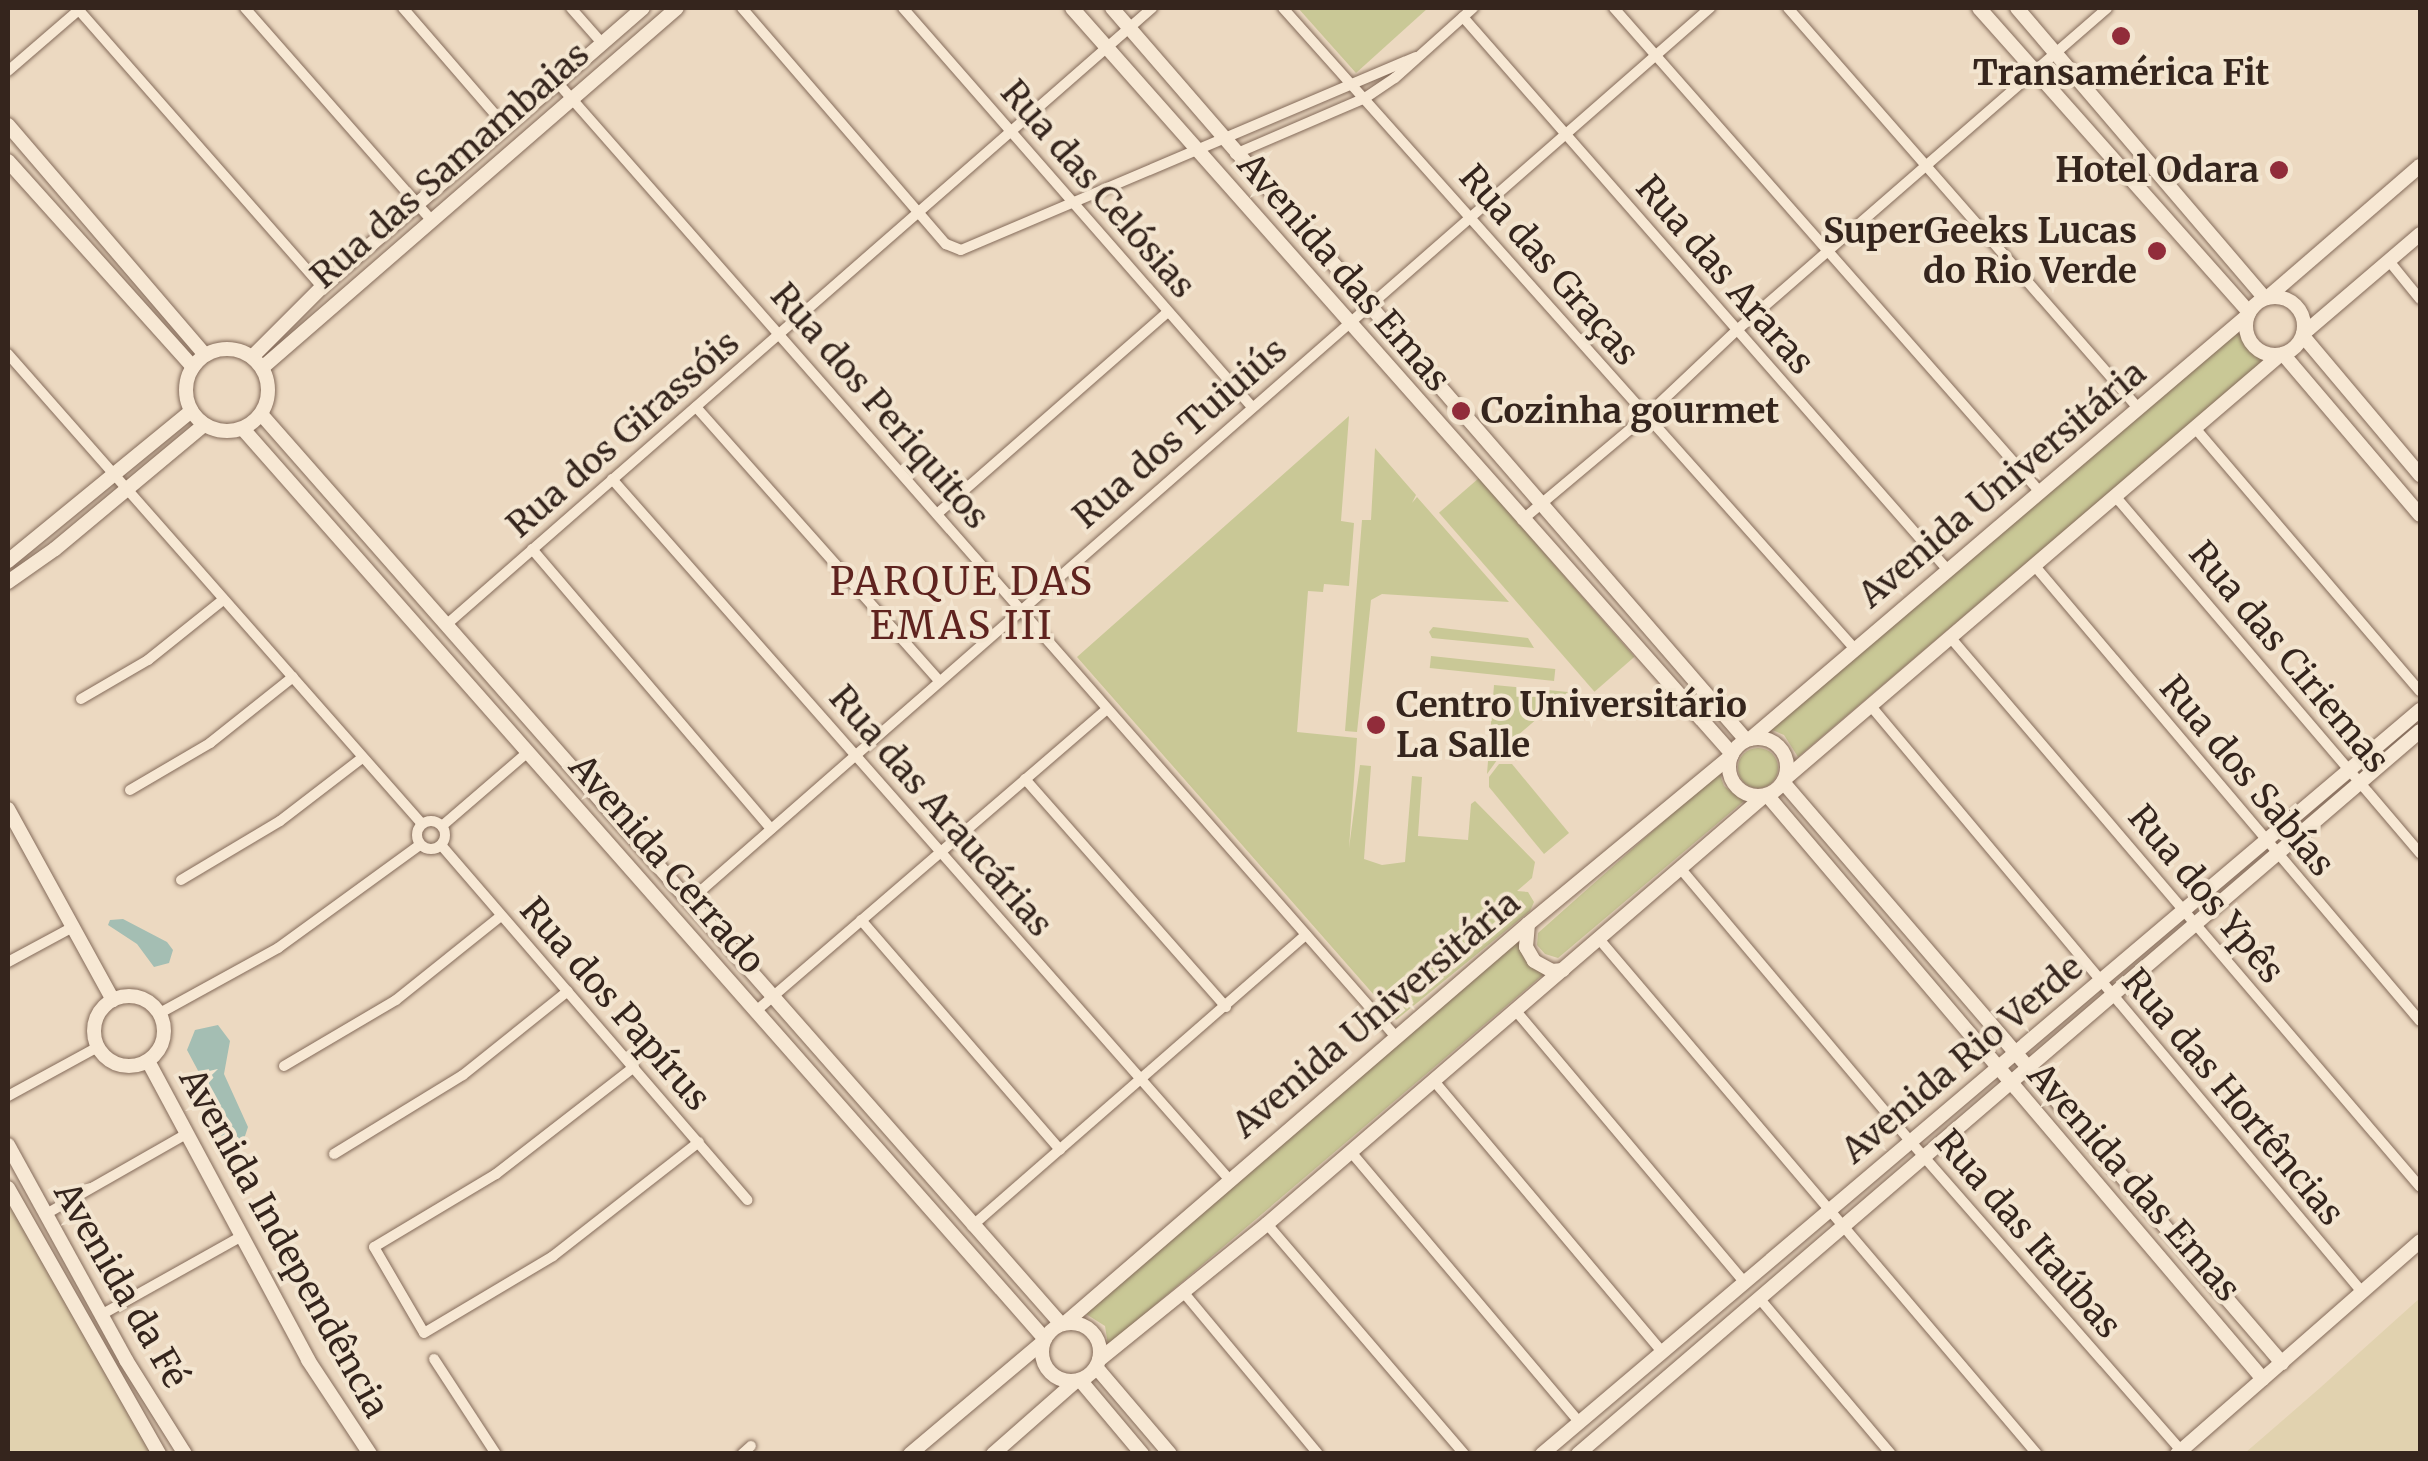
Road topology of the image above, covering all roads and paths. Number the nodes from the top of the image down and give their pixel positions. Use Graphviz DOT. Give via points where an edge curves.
graph roads {
  1 [pos="79,8"];
  2 [pos="245,8"];
  3 [pos="403,8"];
  4 [pos="570,8"];
  5 [pos="643,8"];
  6 [pos="677,8"];
  7 [pos="742,8"];
  8 [pos="903,8"];
  9 [pos="1072,8"];
  10 [pos="1112,8"];
  11 [pos="1152,8"];
  12 [pos="1284,8"];
  13 [pos="1473,8"];
  14 [pos="1614,8"];
  15 [pos="1710,8"];
  16 [pos="1788,8"];
  17 [pos="1979,8"];
  18 [pos="2017,8"];
  19 [pos="2107,8"];
  20 [pos="1462,17"];
  21 [pos="1129,28"];
  22 [pos="602,43"];
  23 [pos="1106,48"];
  24 [pos="2056,53"];
  25 [pos="1658,56"];
  26 [pos="1416,57"];
  27 [pos="8,71"];
  28 [pos="2036,73"];
  29 [pos="557,82"];
  30 [pos="1354,85"];
  31 [pos="1365,98"];
  32 [pos="572,99"];
  33 [pos="8,125"];
  34 [pos="506,127"];
  35 [pos="1010,131"];
  36 [pos="1567,136"];
  37 [pos="1224,142"];
  38 [pos="1198,151"];
  39 [pos="1235,154"];
  40 [pos="8,161"];
  41 [pos="1927,166"];
  42 [pos="2420,166"];
  43 [pos="418,204"];
  44 [pos="1076,204"];
  45 [pos="920,211"];
  46 [pos="1470,215"];
  47 [pos="432,221"];
  48 [pos="2420,234"];
  49 [pos="1828,250"];
  50 [pos="2388,261"];
  51 [pos="322,288"];
  52 [pos="2267,298"];
  53 [pos="2420,299"];
  54 [pos="1368,304"];
  55 [pos="1168,312"];
  56 [pos="2249,314"];
  57 [pos="1348,322"];
  58 [pos="1737,330"];
  59 [pos="780,333"];
  60 [pos="2303,335"];
  61 [pos="8,354"];
  62 [pos="205,355"];
  63 [pos="2282,355"];
  64 [pos="257,363"];
  65 [pos="193,367"];
  66 [pos="1252,406"];
  67 [pos="696,407"];
  68 [pos="2138,408"];
  69 [pos="191,412"];
  70 [pos="261,414"];
  71 [pos="1646,416"];
  72 [pos="204,425"];
  73 [pos="2195,428"];
  74 [pos="244,429"];
  75 [pos="2420,474"];
  76 [pos="116,475"];
  77 [pos="612,479"];
  78 [pos="128,488"];
  79 [pos="2039,492"];
  80 [pos="2115,496"];
  81 [pos="1543,503"];
  82 [pos="937,514"];
  83 [pos="2420,515"];
  84 [pos="1522,520"];
  85 [pos="532,550"];
  86 [pos="8,561"];
  87 [pos="2034,565"];
  88 [pos="1947,570"];
  89 [pos="8,582"];
  90 [pos="223,600"];
  91 [pos="1023,610"];
  92 [pos="446,625"];
  93 [pos="1950,637"];
  94 [pos="1854,648"];
  95 [pos="292,677"];
  96 [pos="939,681"];
  97 [pos="2420,691"];
  98 [pos="81,700"];
  99 [pos="1870,705"];
  100 [pos="1106,709"];
  101 [pos="2420,710"];
  102 [pos="2420,731"];
  103 [pos="1748,739"];
  104 [pos="528,752"];
  105 [pos="855,755"];
  106 [pos="1731,755"];
  107 [pos="362,758"];
  108 [pos="2350,770"];
  109 [pos="1024,779"];
  110 [pos="1784,780"];
  111 [pos="2360,783"];
  112 [pos="130,790"];
  113 [pos="1765,796"];
  114 [pos="10,820"];
  115 [pos="422,824"];
  116 [pos="442,826"];
  117 [pos="771,829"];
  118 [pos="2266,841"];
  119 [pos="420,845"];
  120 [pos="441,846"];
  121 [pos="940,850"];
  122 [pos="2420,853"];
  123 [pos="2277,854"];
  124 [pos="1681,869"];
  125 [pos="182,880"];
  126 [pos="688,902"];
  127 [pos="2184,910"];
  128 [pos="501,916"];
  129 [pos="860,920"];
  130 [pos="1528,924"];
  131 [pos="2196,924"];
  132 [pos="73,927"];
  133 [pos="1306,936"];
  134 [pos="1599,939"];
  135 [pos="8,962"];
  136 [pos="1564,970"];
  137 [pos="2100,982"];
  138 [pos="568,991"];
  139 [pos="2111,996"];
  140 [pos="772,998"];
  141 [pos="112,1000"];
  142 [pos="1226,1008"];
  143 [pos="756,1011"];
  144 [pos="1516,1011"];
  145 [pos="160,1013"];
  146 [pos="2420,1021"];
  147 [pos="1397,1038"];
  148 [pos="98,1047"];
  149 [pos="2016,1052"];
  150 [pos="148,1061"];
  151 [pos="284,1066"];
  152 [pos="634,1067"];
  153 [pos="2029,1067"];
  154 [pos="1997,1068"];
  155 [pos="1140,1081"];
  156 [pos="1434,1081"];
  157 [pos="2010,1084"];
  158 [pos="8,1096"];
  159 [pos="186,1134"];
  160 [pos="698,1142"];
  161 [pos="1910,1142"];
  162 [pos="8,1146"];
  163 [pos="1060,1150"];
  164 [pos="1351,1152"];
  165 [pos="334,1154"];
  166 [pos="1924,1157"];
  167 [pos="1229,1179"];
  168 [pos="2420,1187"];
  169 [pos="8,1188"];
  170 [pos="746,1200"];
  171 [pos="1828,1211"];
  172 [pos="46,1214"];
  173 [pos="1267,1224"];
  174 [pos="972,1226"];
  175 [pos="1842,1227"];
  176 [pos="242,1236"];
  177 [pos="2420,1241"];
  178 [pos="1744,1282"];
  179 [pos="2362,1292"];
  180 [pos="1184,1293"];
  181 [pos="1759,1298"];
  182 [pos="102,1314"];
  183 [pos="1063,1324"];
  184 [pos="1044,1340"];
  185 [pos="1662,1352"];
  186 [pos="434,1359"];
  187 [pos="2282,1363"];
  188 [pos="1097,1364"];
  189 [pos="2263,1379"];
  190 [pos="1078,1381"];
  191 [pos="1580,1422"];
  192 [pos="1596,1448"];
  193 [pos="2179,1452"];
  194 [pos="369,1453"];
  195 [pos="159,1454"];
  196 [pos="185,1454"];
  197 [pos="496,1454"];
  198 [pos="910,1454"];
  199 [pos="994,1454"];
  200 [pos="1142,1454"];
  201 [pos="1170,1454"];
  202 [pos="1318,1454"];
  203 [pos="1464,1454"];
  204 [pos="1542,1454"];
  205 [pos="1578,1454"];
  206 [pos="1891,1454"];
  207 [pos="2037,1454"];
  1 -- 27 [label="street"];
  1 -- 51 [label="street"];
  2 -- 43 [label="street"];
  3 -- 34 [label="street"];
  4 -- 22 [label="street"];
  5 -- 22 [label="street, Rua das Samambaias"];
  6 -- 32 [label="street, Rua das Samambaias"];
  7 -- 45 [label="street"];
  8 -- 35 [label="street, Rua das Celósias"];
  9 -- 23 [label="street, Avenida das Emas"];
  10 -- 21 [label="street, Avenida das Emas"];
  11 -- 21 [label="street, Rua dos Girassóis"];
  12 -- 30 [label="street, Rua das Graças"];
  13 -- 20 [label="street"];
  14 -- 25 [label="street"];
  15 -- 25 [label="street, Rua dos Tuiuiús"];
  16 -- 41 [label="street"];
  17 -- 28 [label="street"];
  18 -- 24 [label="street"];
  19 -- 24 [label="street"];
  20 -- 26 [label="street"];
  20 -- 36 [label="street, Rua das Araras"];
  21 -- 23 [label="street, Rua dos Girassóis"];
  21 -- 37 [label="street, Avenida das Emas"];
  22 -- 29 [label="street, Rua das Samambaias"];
  23 -- 35 [label="street, Rua dos Girassóis"];
  23 -- 38 [label="street, Avenida das Emas"];
  24 -- 28 [label="street"];
  24 -- 52 [label="street"];
  25 -- 36 [label="street, Rua dos Tuiuiús"];
  25 -- 49 [label="street"];
  26 -- 30 [label="street"];
  26 -- 31 [label="street"];
  28 -- 41 [label="street"];
  28 -- 56 [label="street"];
  29 -- 32 [label="street, Rua dos Periquitos"];
  29 -- 34 [label="street, Rua das Samambaias"];
  30 -- 31 [label="street, Rua das Graças"];
  30 -- 37 [label="street"];
  31 -- 39 [label="street"];
  31 -- 46 [label="street, Rua das Graças"];
  32 -- 47 [label="street, Rua das Samambaias"];
  32 -- 59 [label="street, Rua dos Periquitos"];
  33 -- 62 [label="street"];
  34 -- 43 [label="street, Rua das Samambaias"];
  35 -- 44 [label="street, Rua das Celósias"];
  35 -- 45 [label="street, Rua dos Girassóis"];
  36 -- 46 [label="street, Rua dos Tuiuiús"];
  36 -- 58 [label="street, Rua das Araras"];
  37 -- 38 [label="street"];
  37 -- 39 [label="street, Avenida das Emas"];
  38 -- 44 [label="street"];
  38 -- 57 [label="street, Avenida das Emas"];
  39 -- 54 [label="street, Avenida das Emas"];
  40 -- 65 [label="street"];
  41 -- 49 [label="street"];
  41 -- 68 [label="street"];
  42 -- 52 [label="street"];
  43 -- 47 [label="street"];
  43 -- 51 [label="street, Rua das Samambaias"];
  44 -- 45 [label="street" via="956,250"];
  44 -- 55 [label="street, Rua das Celósias"];
  45 -- 59 [label="street, Rua dos Girassóis"];
  46 -- 54 [label="street, Rua dos Tuiuiús"];
  46 -- 71 [label="street, Rua das Graças"];
  47 -- 64 [label="street, Rua das Samambaias"];
  48 -- 50 [label="street"];
  49 -- 58 [label="street"];
  49 -- 79 [label="street"];
  50 -- 53 [label="street"];
  50 -- 60 [label="street"];
  51 -- 64 [label="street, Rua das Samambaias"];
  52 -- 56 [label="street"];
  52 -- 60 [label="street" via="2285,298 2297,307"];
  54 -- 57 [label="street, Rua dos Tuiuiús"];
  54 -- 81 [label="street, Avenida das Emas"];
  55 -- 66 [label="street, Rua das Celósias"];
  55 -- 82 [label="street"];
  56 -- 63 [label="street" via="2251,342 2260,352"];
  56 -- 68 [label="street, Avenida Universitária"];
  57 -- 66 [label="street, Rua dos Tuiuiús"];
  57 -- 84 [label="street, Avenida das Emas"];
  58 -- 71 [label="street"];
  58 -- 88 [label="street, Rua das Araras"];
  59 -- 67 [label="street, Rua dos Girassóis"];
  59 -- 82 [label="street, Rua dos Periquitos"];
  60 -- 63 [label="street"];
  60 -- 75 [label="street"];
  61 -- 76 [label="street"];
  62 -- 64 [label="street" via="229,348"];
  62 -- 65 [label="street"];
  63 -- 73 [label="street"];
  63 -- 83 [label="street"];
  64 -- 70 [label="street" via="268,386"];
  65 -- 69 [label="street" via="186,389"];
  66 -- 91 [label="street, Rua dos Tuiuiús"];
  67 -- 77 [label="street, Rua dos Girassóis"];
  67 -- 96 [label="street"];
  68 -- 79 [label="street, Avenida Universitária"];
  69 -- 72 [label="street"];
  69 -- 76 [label="street"];
  70 -- 74 [label="street"];
  70 -- 92 [label="street, Avenida Cerrado"];
  71 -- 81 [label="street"];
  71 -- 94 [label="street, Rua das Graças"];
  72 -- 74 [label="street" via="223,432"];
  72 -- 78 [label="street"];
  73 -- 80 [label="street"];
  73 -- 97 [label="street"];
  74 -- 104 [label="street, Avenida Cerrado"];
  76 -- 78 [label="street"];
  76 -- 86 [label="street"];
  77 -- 85 [label="street, Rua dos Girassóis"];
  77 -- 105 [label="street, Rua das Araucárias"];
  78 -- 89 [label="street"];
  78 -- 90 [label="street"];
  79 -- 88 [label="street, Avenida Universitária"];
  80 -- 87 [label="street"];
  80 -- 108 [label="street, Rua das Ciriemas"];
  81 -- 84 [label="street"];
  81 -- 103 [label="street, Avenida das Emas"];
  82 -- 91 [label="street, Rua dos Periquitos"];
  84 -- 106 [label="street, Avenida das Emas"];
  85 -- 92 [label="street, Rua dos Girassóis"];
  85 -- 117 [label="street"];
  87 -- 93 [label="street"];
  87 -- 118 [label="street, Rua dos Sabías"];
  88 -- 94 [label="street, Avenida Universitária"];
  90 -- 95 [label="street"];
  90 -- 98 [label="street" via="148,660"];
  91 -- 96 [label="street, Rua dos Tuiuiús"];
  91 -- 100 [label="street, Rua dos Periquitos"];
  92 -- 126 [label="street, Avenida Cerrado"];
  93 -- 99 [label="street"];
  93 -- 127 [label="street, Rua dos Ypês"];
  94 -- 103 [label="street, Avenida Universitária"];
  95 -- 107 [label="street"];
  95 -- 112 [label="street" via="210,743"];
  96 -- 105 [label="street, Rua dos Tuiuiús"];
  99 -- 110 [label="street"];
  99 -- 137 [label="street, Rua das Hortências"];
  100 -- 109 [label="street"];
  100 -- 133 [label="street, Rua dos Periquitos"];
  101 -- 108 [label="street, Avenida Rio Verde"];
  102 -- 111 [label="street, Avenida Rio Verde"];
  103 -- 106 [label="street"];
  103 -- 110 [label="street" via="1766,738 1782,749"];
  104 -- 116 [label="street"];
  104 -- 143 [label="street, Avenida Cerrado"];
  105 -- 117 [label="street, Rua dos Tuiuiús"];
  105 -- 121 [label="street, Rua das Araucárias"];
  106 -- 113 [label="street" via="1735,786"];
  106 -- 130 [label="street, Avenida Universitária"];
  107 -- 115 [label="street"];
  107 -- 125 [label="street" via="280,820"];
  108 -- 111 [label="street, Rua das Ciriemas"];
  108 -- 118 [label="street, Avenida Rio Verde"];
  109 -- 121 [label="street"];
  109 -- 142 [label="street"];
  110 -- 113 [label="street"];
  110 -- 149 [label="street, Avenida das Emas"];
  111 -- 122 [label="street, Rua das Ciriemas"];
  111 -- 123 [label="street, Avenida Rio Verde"];
  113 -- 124 [label="street"];
  113 -- 154 [label="street, Avenida das Emas"];
  114 -- 132 [label="street"];
  115 -- 116 [label="street"];
  115 -- 119 [label="street"];
  116 -- 120 [label="street"];
  117 -- 126 [label="street, Rua dos Tuiuiús"];
  118 -- 123 [label="street, Rua dos Sabías"];
  118 -- 127 [label="street, Avenida Rio Verde"];
  119 -- 120 [label="street"];
  119 -- 145 [label="street" via="278,948"];
  120 -- 128 [label="street, Rua dos Papírus"];
  121 -- 129 [label="street"];
  121 -- 155 [label="street, Rua das Araucárias"];
  123 -- 131 [label="street, Avenida Rio Verde"];
  123 -- 146 [label="street, Rua dos Sabías"];
  124 -- 134 [label="street"];
  124 -- 161 [label="street, Rua das Itaúbas"];
  126 -- 140 [label="street, Avenida Cerrado"];
  127 -- 131 [label="street, Rua dos Ypês"];
  127 -- 137 [label="street, Avenida Rio Verde"];
  128 -- 138 [label="street, Rua dos Papírus"];
  128 -- 151 [label="street" via="396,1000"];
  129 -- 140 [label="street"];
  129 -- 163 [label="street"];
  130 -- 136 [label="street" via="1526,947 1534,961"];
  130 -- 147 [label="street, Avenida Universitária"];
  131 -- 139 [label="street, Avenida Rio Verde"];
  131 -- 168 [label="street, Rua dos Ypês"];
  132 -- 135 [label="street"];
  132 -- 141 [label="street"];
  133 -- 142 [label="street"];
  133 -- 147 [label="street, Rua dos Periquitos"];
  134 -- 136 [label="street"];
  134 -- 171 [label="street"];
  136 -- 144 [label="street"];
  137 -- 139 [label="street, Rua das Hortências"];
  137 -- 149 [label="street, Avenida Rio Verde"];
  138 -- 152 [label="street, Rua dos Papírus"];
  138 -- 165 [label="street" via="462,1075"];
  139 -- 153 [label="street, Avenida Rio Verde"];
  139 -- 179 [label="street, Rua das Hortências"];
  140 -- 143 [label="street"];
  140 -- 174 [label="street, Avenida Cerrado"];
  141 -- 145 [label="street" via="138,998"];
  141 -- 148 [label="street" via="96,1020"];
  142 -- 155 [label="street"];
  143 -- 184 [label="street, Avenida Cerrado"];
  144 -- 156 [label="street"];
  144 -- 178 [label="street"];
  145 -- 150 [label="street" via="164,1040"];
  147 -- 167 [label="street, Avenida Universitária"];
  148 -- 150 [label="street" via="120,1064"];
  148 -- 158 [label="street"];
  149 -- 153 [label="street, Avenida das Emas"];
  149 -- 154 [label="street, Avenida Rio Verde"];
  150 -- 159 [label="street, Avenida Independência"];
  152 -- 160 [label="street, Rua dos Papírus"];
  152 -- 160 [label="street" via="496,1174 374,1247 424,1333 553,1256"];
  153 -- 157 [label="street, Avenida Rio Verde"];
  153 -- 187 [label="street, Avenida das Emas"];
  154 -- 157 [label="street, Avenida das Emas"];
  154 -- 161 [label="street, Avenida Rio Verde"];
  155 -- 163 [label="street"];
  155 -- 167 [label="street, Rua das Araucárias"];
  156 -- 164 [label="street"];
  156 -- 185 [label="street"];
  157 -- 166 [label="street, Avenida Rio Verde"];
  157 -- 189 [label="street, Avenida das Emas"];
  159 -- 172 [label="street"];
  159 -- 176 [label="street, Avenida Independência"];
  160 -- 170 [label="street, Rua dos Papírus"];
  161 -- 166 [label="street, Rua das Itaúbas"];
  161 -- 171 [label="street, Avenida Rio Verde"];
  162 -- 172 [label="street, Avenida da Fé"];
  163 -- 174 [label="street"];
  164 -- 173 [label="street"];
  164 -- 191 [label="street"];
  166 -- 175 [label="street, Avenida Rio Verde"];
  166 -- 193 [label="street, Rua das Itaúbas"];
  167 -- 183 [label="street, Avenida Universitária"];
  169 -- 195 [label="street, Avenida da Fé"];
  171 -- 175 [label="street"];
  171 -- 178 [label="street, Avenida Rio Verde"];
  172 -- 182 [label="street, Avenida da Fé"];
  173 -- 180 [label="street"];
  173 -- 203 [label="street"];
  174 -- 183 [label="street, Avenida Cerrado"];
  175 -- 181 [label="street, Avenida Rio Verde"];
  175 -- 207 [label="street"];
  176 -- 182 [label="street"];
  176 -- 194 [label="street, Avenida Independência" via="308,1360"];
  177 -- 179 [label="street"];
  178 -- 185 [label="street, Avenida Rio Verde"];
  179 -- 187 [label="street"];
  180 -- 188 [label="street"];
  180 -- 202 [label="street"];
  181 -- 192 [label="street, Avenida Rio Verde"];
  181 -- 206 [label="street"];
  182 -- 196 [label="street, Avenida da Fé"];
  183 -- 184 [label="street"];
  183 -- 188 [label="street" via="1094,1334"];
  184 -- 190 [label="street" via="1048,1371 1065,1382"];
  184 -- 198 [label="street"];
  185 -- 191 [label="street, Avenida Rio Verde"];
  186 -- 197 [label="street"];
  187 -- 189 [label="street"];
  188 -- 190 [label="street"];
  188 -- 201 [label="street"];
  189 -- 193 [label="street"];
  190 -- 199 [label="street"];
  190 -- 200 [label="street"];
  191 -- 204 [label="street, Avenida Rio Verde"];
  192 -- 205 [label="street, Avenida Rio Verde"];
}
